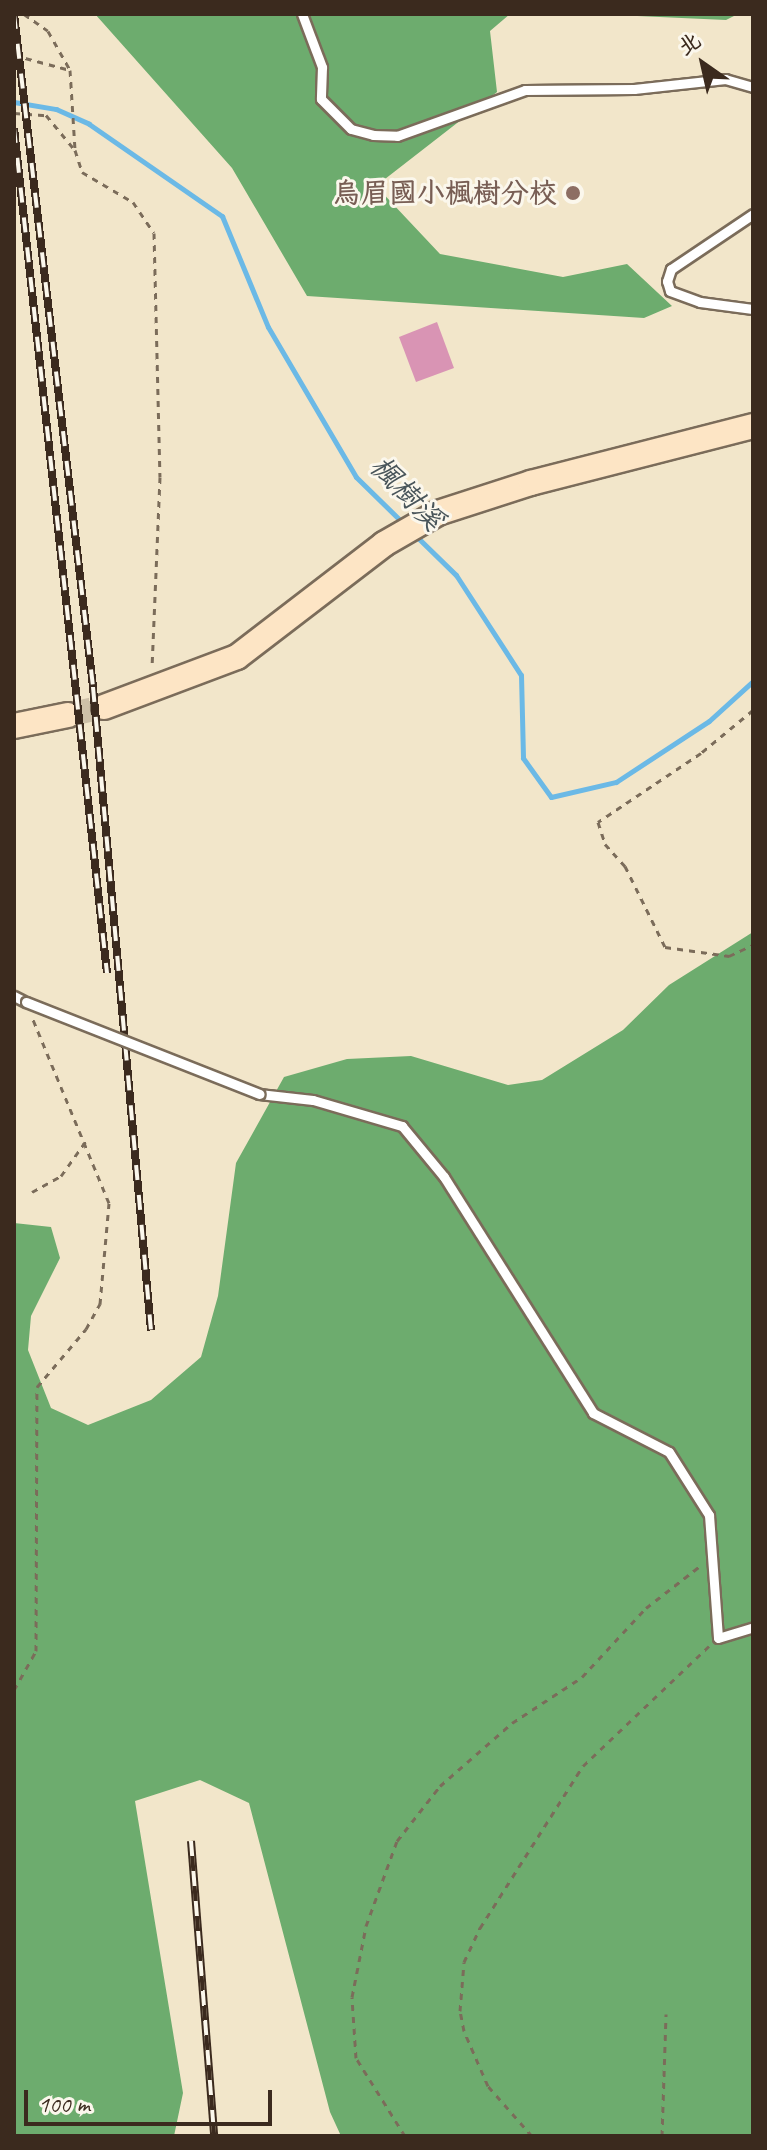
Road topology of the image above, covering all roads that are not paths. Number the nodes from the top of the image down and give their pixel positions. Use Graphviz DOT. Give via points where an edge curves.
graph roads {
  1 [pos="302,14"];
  2 [pos="753,87"];
  3 [pos="753,214"];
  4 [pos="753,309"];
  5 [pos="753,426"];
  6 [pos="104,707"];
  7 [pos="68,715"];
  8 [pos="14,726"];
  9 [pos="14,996"];
  10 [pos="753,1627"];
  1 -- 2 [label="lane" via="322,67 321,99 351,129 373,135 397,136 525,90 634,89 725,79"];
  3 -- 4 [label="lane" via="671,269 667,281 670,291 700,302"];
  5 -- 6 [label="street" via="531,483 438,513 384,544 237,657"];
  7 -- 8 [label="street"];
  9 -- 10 [label="lane, bridge" via="259,1094 313,1100 402,1126 444,1177 593,1413 669,1452 709,1515 718,1638"];
}
